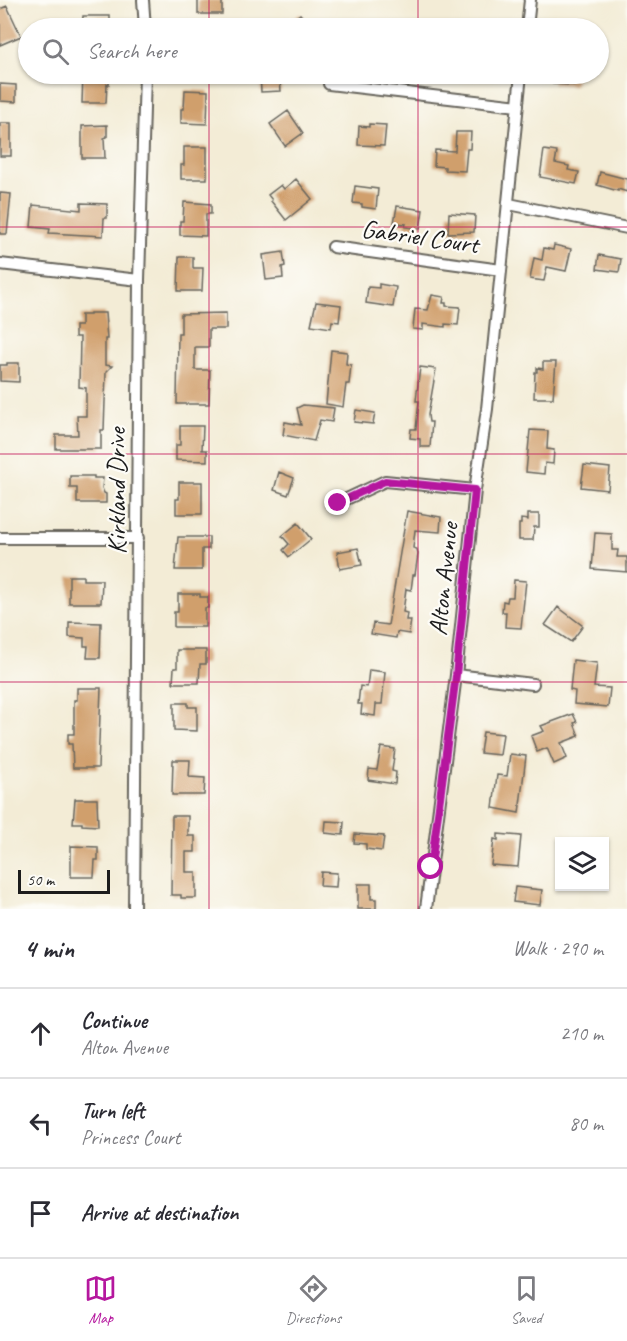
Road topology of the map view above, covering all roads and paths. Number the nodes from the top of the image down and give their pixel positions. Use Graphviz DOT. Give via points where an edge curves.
graph roads {
  1 [pos="143,0"];
  2 [pos="530,0"];
  3 [pos="144,18"];
  4 [pos="528,18"];
  5 [pos="145,84"];
  6 [pos="329,84"];
  7 [pos="520,84"];
  8 [pos="518,106"];
  9 [pos="509,204"];
  10 [pos="627,228"];
  11 [pos="333,247"];
  12 [pos="0,264"];
  13 [pos="501,270"];
  14 [pos="140,280"];
  15 [pos="475,490"];
  16 [pos="338,503"];
  17 [pos="0,538"];
  18 [pos="138,538"];
  19 [pos="456,675"];
  20 [pos="533,684"];
  21 [pos="134,909"];
  22 [pos="426,909"];
  1 -- 3 [label="street"];
  2 -- 4 [label="street"];
  5 -- 14 [label="street, Kirkland Drive"];
  6 -- 8 [label="street"];
  7 -- 8 [label="street, Alton Avenue"];
  8 -- 9 [label="street, Alton Avenue"];
  9 -- 10 [label="street"];
  9 -- 13 [label="street, Alton Avenue"];
  11 -- 13 [label="street, Gabriel Court"];
  12 -- 14 [label="street"];
  13 -- 15 [label="street, Alton Avenue"];
  14 -- 18 [label="street, Kirkland Drive"];
  15 -- 16 [label="street" via="385,481"];
  15 -- 19 [label="street, Alton Avenue"];
  17 -- 18 [label="street"];
  18 -- 21 [label="street, Kirkland Drive"];
  19 -- 20 [label="street"];
  19 -- 22 [label="street, Alton Avenue"];
}
